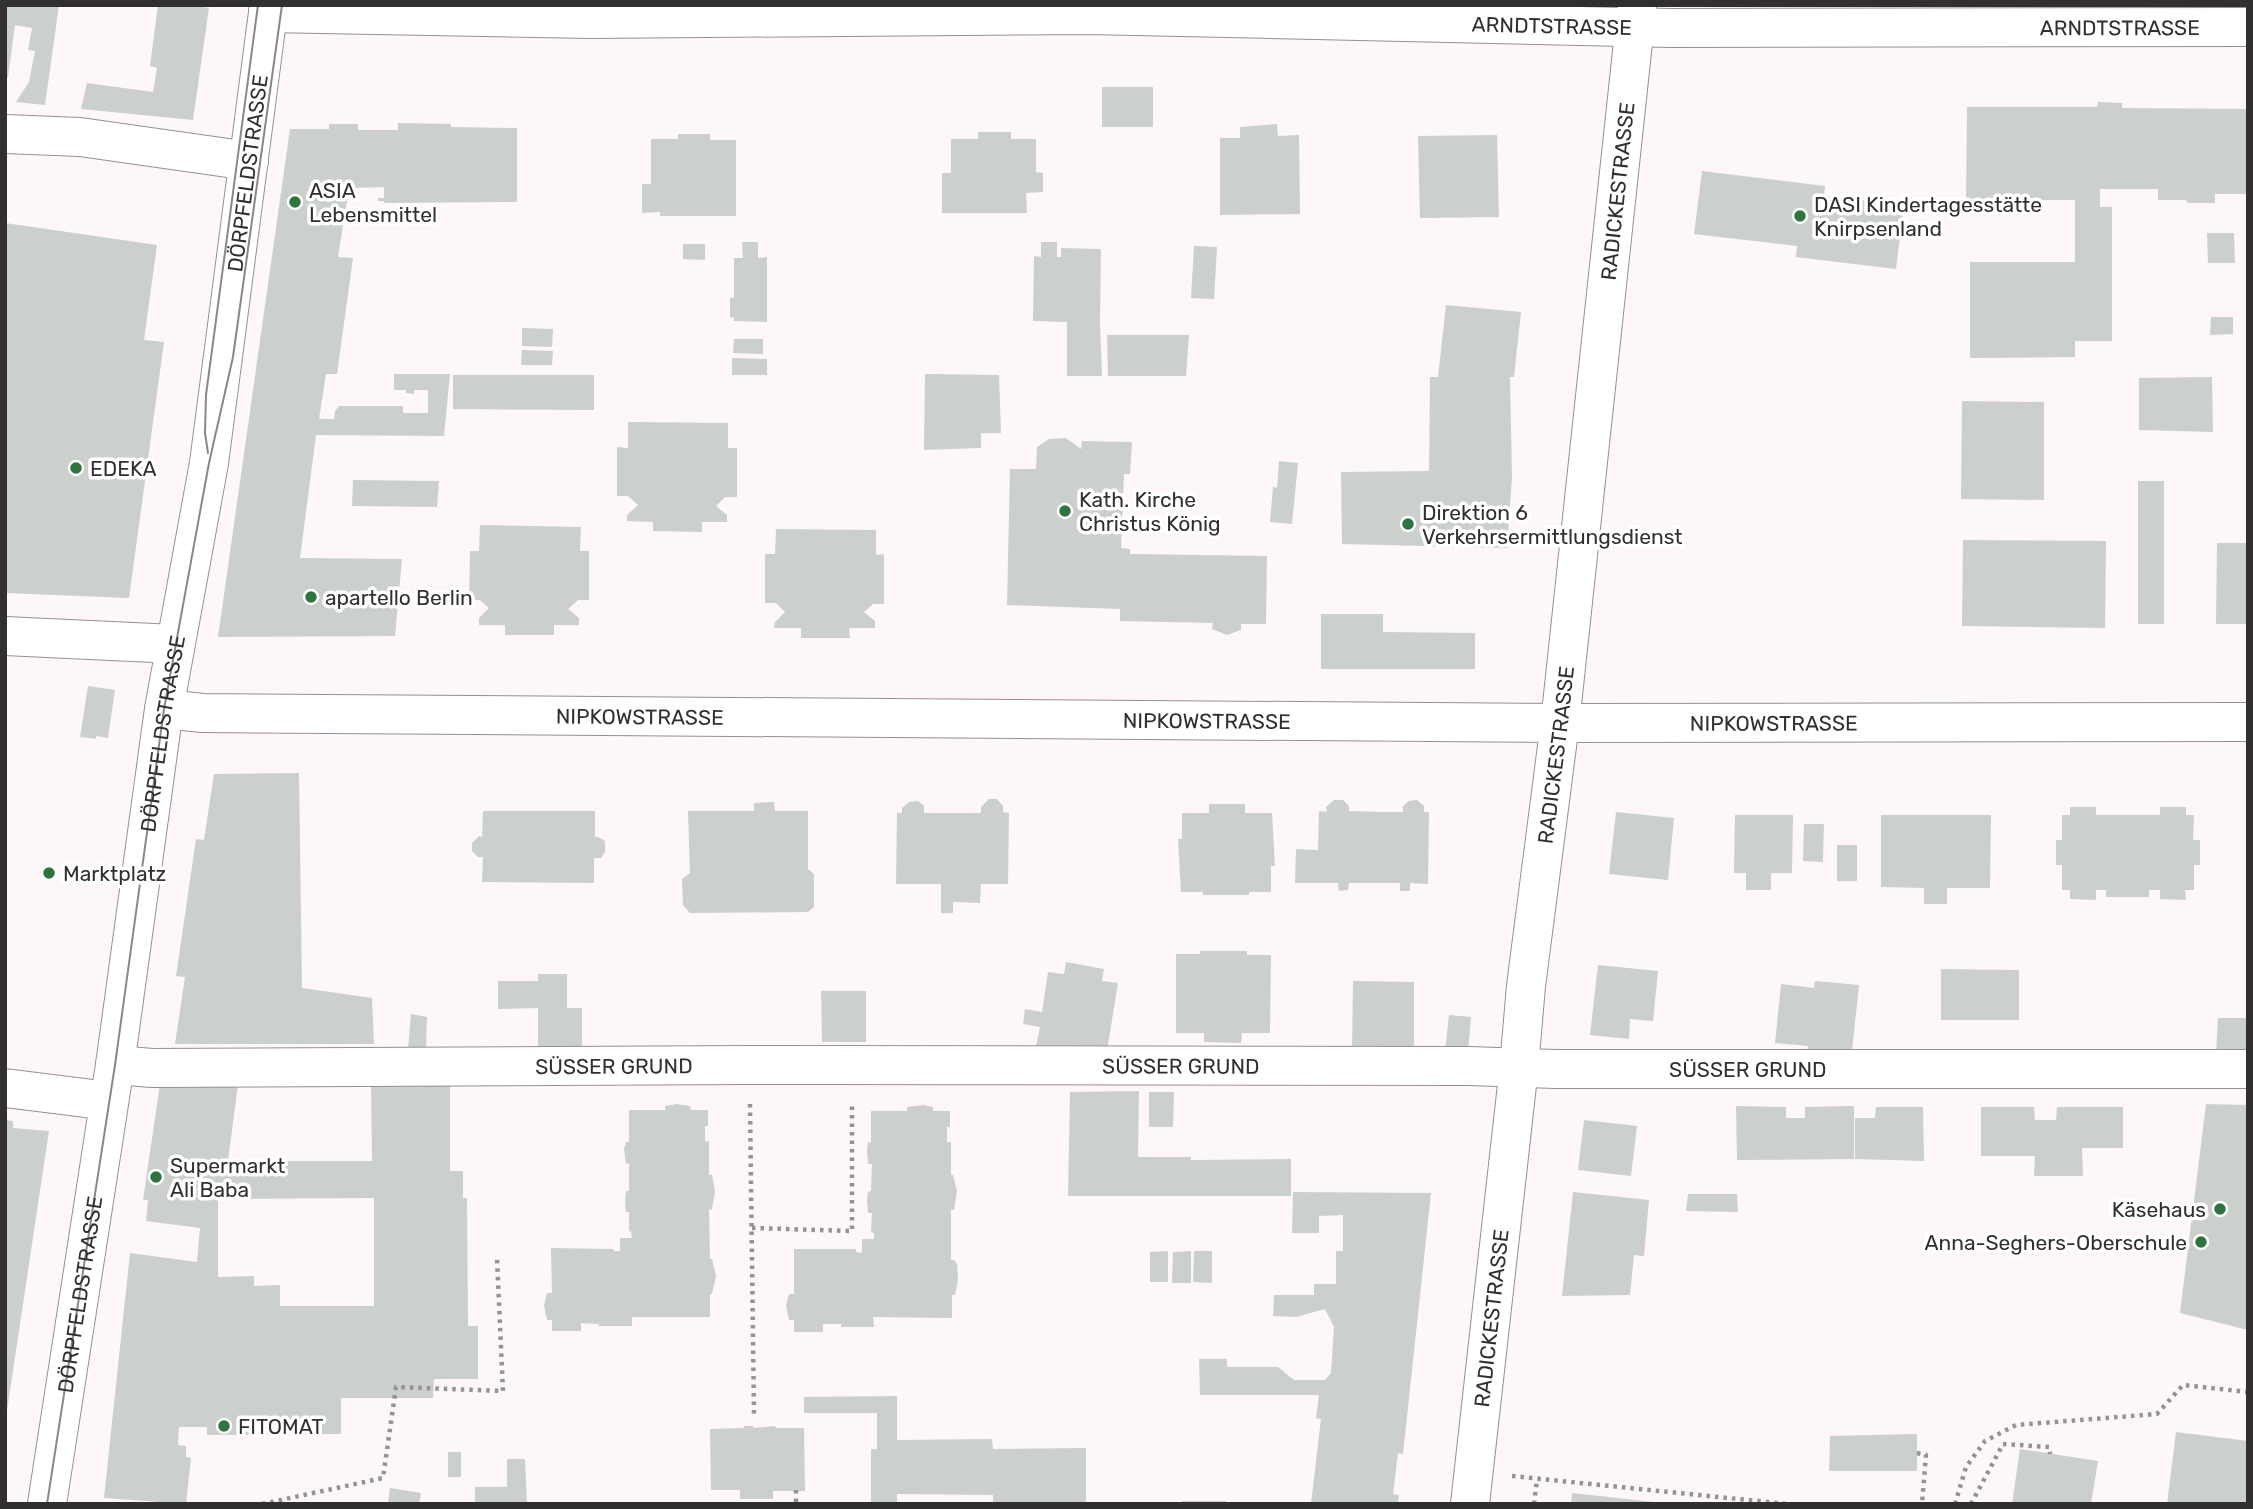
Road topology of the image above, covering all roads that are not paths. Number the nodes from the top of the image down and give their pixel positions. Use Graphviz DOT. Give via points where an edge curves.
graph roads {
  1 [pos="268,9"];
  2 [pos="1635,16"];
  3 [pos="2248,27"];
  4 [pos="5,134"];
  5 [pos="249,161"];
  6 [pos="5,636"];
  7 [pos="175,645"];
  8 [pos="164,709"];
  9 [pos="2248,722"];
  10 [pos="1560,723"];
  11 [pos="1519,1067"];
  12 [pos="2248,1069"];
  13 [pos="112,1083"];
  14 [pos="5,1088"];
  15 [pos="47,1504"];
  16 [pos="1470,1504"];
  1 -- 2 [label="street, ARNDTSTRASSE" via="591,19"];
  1 -- 5 [label="street, DÖRPFELDSTRASSE"];
  2 -- 3 [label="street, ARNDTSTRASSE"];
  2 -- 10 [label="street, RADICKESTRASSE"];
  4 -- 5 [label="street" via="80,137"];
  5 -- 7 [label="street, DÖRPFELDSTRASSE" via="209,463"];
  6 -- 7 [label="street"];
  7 -- 8 [label="street, DÖRPFELDSTRASSE"];
  8 -- 10 [label="street, NIPKOWSTRASSE"];
  8 -- 13 [label="street, DÖRPFELDSTRASSE"];
  9 -- 10 [label="street, NIPKOWSTRASSE"];
  10 -- 11 [label="street, RADICKESTRASSE"];
  11 -- 12 [label="street, SÜSSER GRUND"];
  11 -- 13 [label="street, SÜSSER GRUND" via="180,1068"];
  11 -- 16 [label="street, RADICKESTRASSE"];
  13 -- 14 [label="street, SÜSSER GRUND"];
  13 -- 15 [label="street, DÖRPFELDSTRASSE"];
}
